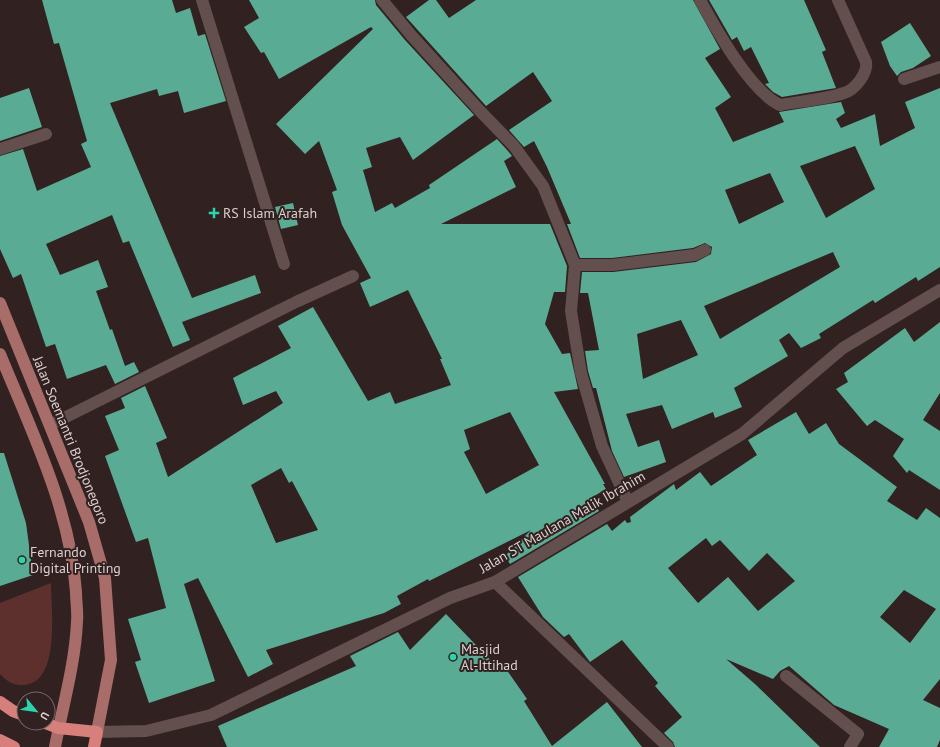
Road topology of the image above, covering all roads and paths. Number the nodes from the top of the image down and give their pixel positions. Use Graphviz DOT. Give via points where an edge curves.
graph roads {
  1 [pos="202,0"];
  2 [pos="382,0"];
  3 [pos="700,0"];
  4 [pos="838,0"];
  5 [pos="940,67"];
  6 [pos="904,79"];
  7 [pos="46,134"];
  8 [pos="0,149"];
  9 [pos="705,250"];
  10 [pos="284,264"];
  11 [pos="575,265"];
  12 [pos="353,276"];
  13 [pos="940,290"];
  14 [pos="0,303"];
  15 [pos="0,354"];
  16 [pos="50,425"];
  17 [pos="628,502"];
  18 [pos="495,582"];
  19 [pos="786,676"];
  20 [pos="0,702"];
  21 [pos="16,712"];
  22 [pos="58,728"];
  23 [pos="97,732"];
  24 [pos="0,740"];
  25 [pos="14,747"];
  26 [pos="55,747"];
  27 [pos="94,747"];
  28 [pos="668,747"];
  29 [pos="850,747"];
  1 -- 10 [label="street"];
  2 -- 11 [label="street" via="514,146 543,186"];
  3 -- 4 [label="street" via="723,43 765,95 780,105 846,93 863,77 867,68 866,62"];
  5 -- 6 [label="street"];
  7 -- 8 [label="street"];
  9 -- 11 [label="street" via="695,255 612,265"];
  11 -- 17 [label="street" via="571,311 580,373 602,446"];
  12 -- 16 [label="street"];
  13 -- 17 [label="street, Jalan ST Maulana Malik Ibrahim" via="843,348 742,434"];
  14 -- 16 [label="main road, Jalan Soemantri Brodjonegoro"];
  15 -- 22 [label="main road" via="32,428 63,521 74,571 77,620 74,657"];
  16 -- 23 [label="main road, Jalan Soemantri Brodjonegoro" via="89,522 105,578 111,660"];
  17 -- 18 [label="street, Jalan ST Maulana Malik Ibrahim"];
  18 -- 23 [label="street, Jalan ST Maulana Malik Ibrahim" via="450,598 211,714 146,731"];
  18 -- 28 [label="street"];
  19 -- 29 [label="street" via="858,734"];
  20 -- 21 [label="highway"];
  22 -- 23 [label="highway"];
  22 -- 26 [label="main road"];
  23 -- 27 [label="highway"];
  24 -- 25 [label="highway"];
}
